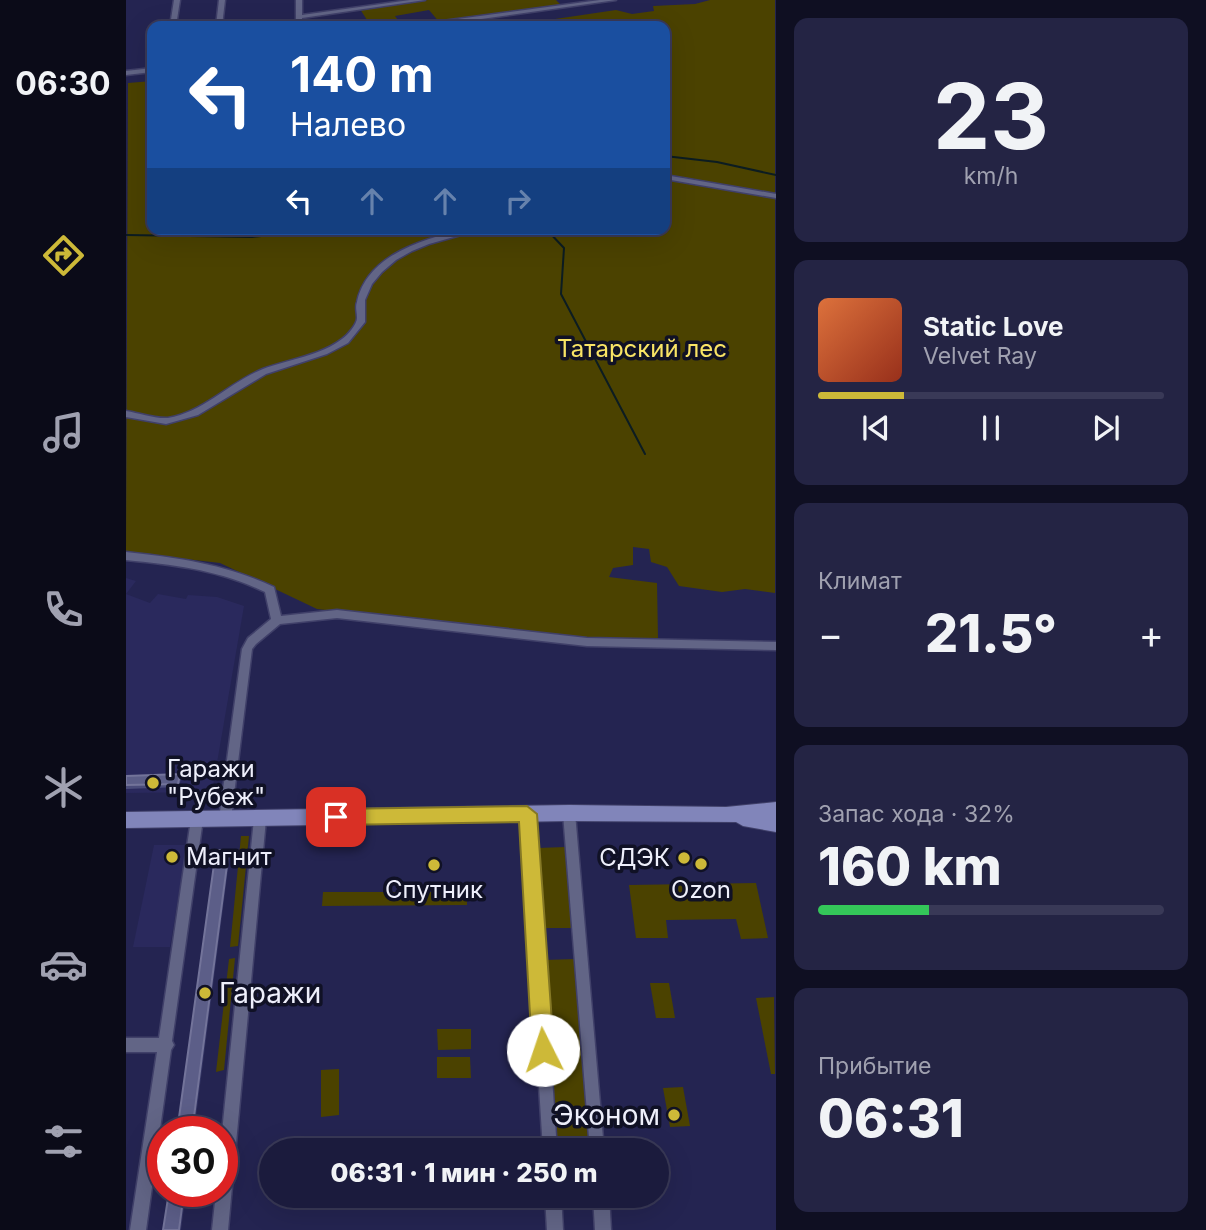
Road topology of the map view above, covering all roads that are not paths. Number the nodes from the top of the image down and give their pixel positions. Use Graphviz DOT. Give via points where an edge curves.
graph roads {
  1 [pos="177,0"];
  2 [pos="222,0"];
  3 [pos="299,0"];
  4 [pos="422,0"];
  5 [pos="613,0"];
  6 [pos="299,16"];
  7 [pos="174,21"];
  8 [pos="220,21"];
  9 [pos="299,21"];
  10 [pos="457,21"];
  11 [pos="147,71"];
  12 [pos="126,73"];
  13 [pos="670,178"];
  14 [pos="775,196"];
  15 [pos="456,235"];
  16 [pos="126,414"];
  17 [pos="126,556"];
  18 [pos="276,620"];
  19 [pos="775,646"];
  20 [pos="775,810"];
  21 [pos="569,813"];
  22 [pos="527,814"];
  23 [pos="726,815"];
  24 [pos="197,819"];
  25 [pos="225,819"];
  26 [pos="260,819"];
  27 [pos="126,820"];
  28 [pos="775,824"];
  29 [pos="126,1045"];
  30 [pos="167,1045"];
  31 [pos="549,1138"];
  32 [pos="596,1138"];
  33 [pos="553,1208"];
  34 [pos="601,1208"];
  35 [pos="138,1230"];
  36 [pos="220,1230"];
  37 [pos="555,1230"];
  38 [pos="603,1230"];
  1 -- 7 [label="street"];
  2 -- 8 [label="street"];
  3 -- 6 [label="street"];
  4 -- 6 [label="street"];
  5 -- 10 [label="street"];
  6 -- 9 [label="street"];
  11 -- 12 [label="street"];
  13 -- 14 [label="street"];
  15 -- 16 [label="street" via="407,248 374,279 360,300 361,322 345,341 263,372 195,413 166,421"];
  17 -- 18 [label="street" via="221,568 270,590"];
  18 -- 19 [label="street" via="337,614 587,642"];
  18 -- 25 [label="street" via="247,649"];
  20 -- 23 [label="main road"];
  21 -- 22 [label="main road"];
  21 -- 23 [label="main road"];
  21 -- 32 [label="street"];
  22 -- 26 [label="main road"];
  22 -- 31 [label="street"];
  23 -- 28 [label="main road"];
  24 -- 25 [label="main road"];
  24 -- 27 [label="main road"];
  24 -- 30 [label="street"];
  25 -- 26 [label="main road"];
  26 -- 36 [label="street"];
  29 -- 30 [label="street"];
  30 -- 35 [label="street"];
  33 -- 37 [label="street"];
  34 -- 38 [label="street"];
}
